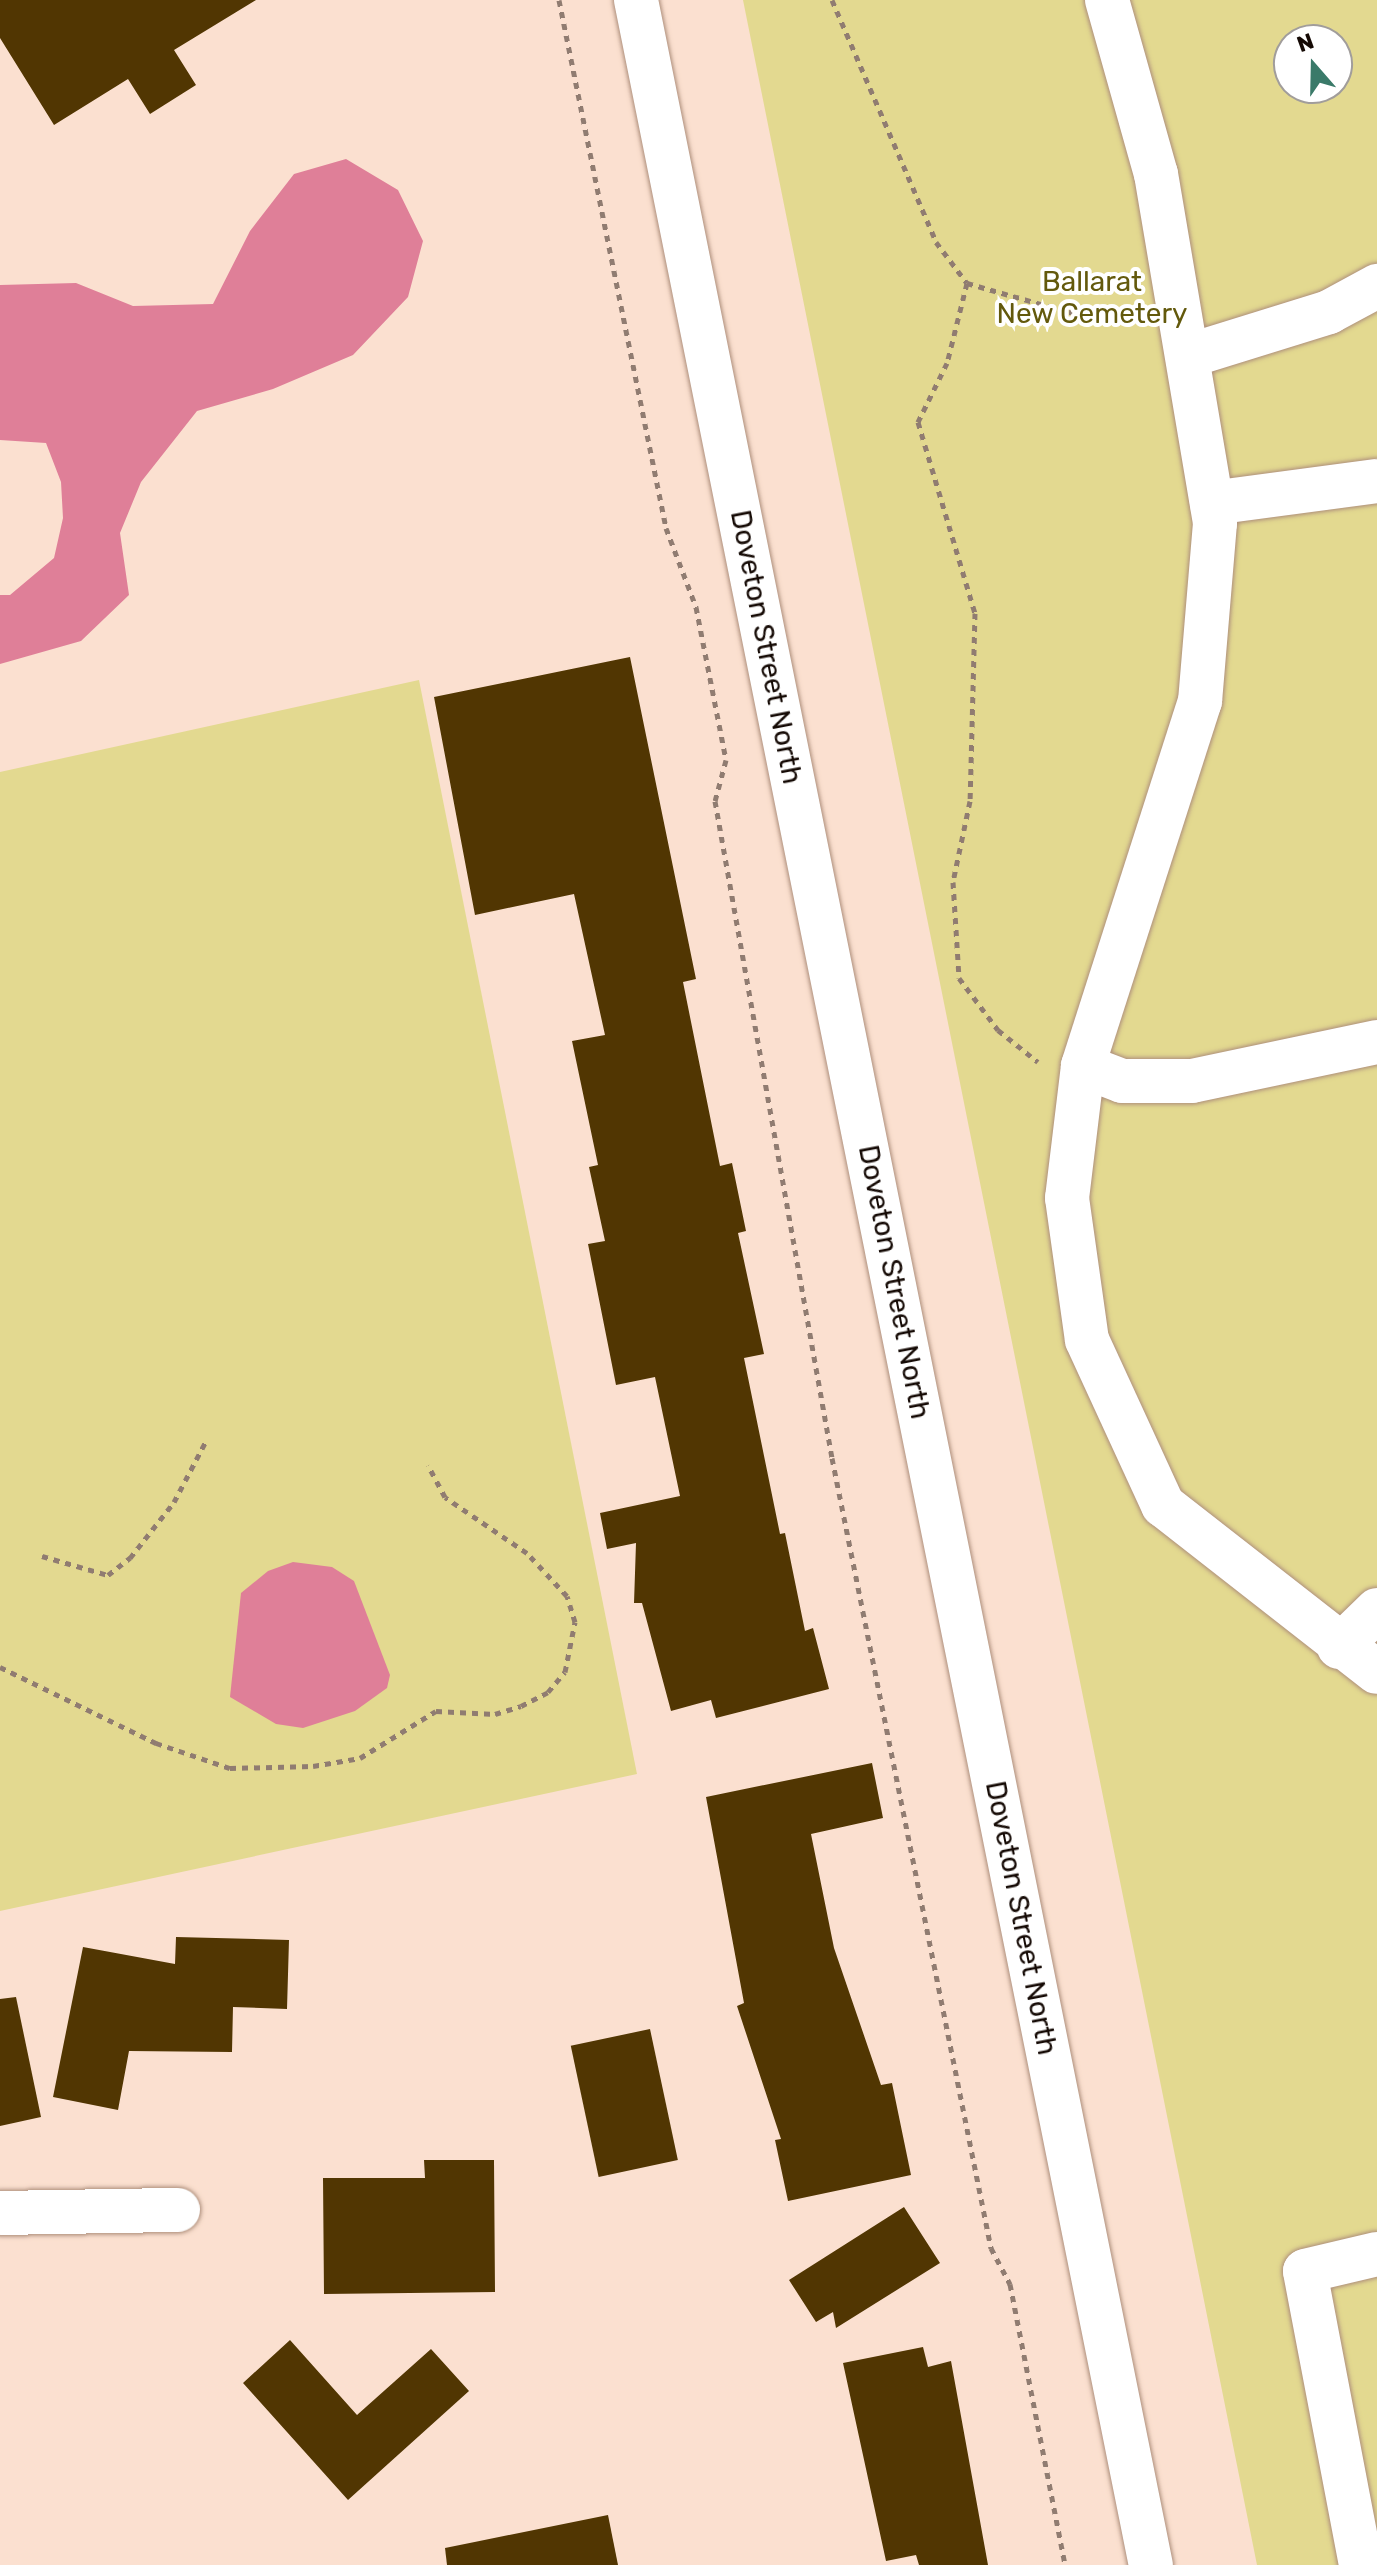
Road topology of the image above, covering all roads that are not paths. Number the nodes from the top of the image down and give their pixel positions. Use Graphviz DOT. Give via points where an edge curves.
graph roads {
  1 [pos="636,0"];
  2 [pos="1107,0"];
  3 [pos="1377,286"];
  4 [pos="1188,338"];
  5 [pos="1377,481"];
  6 [pos="1212,503"];
  7 [pos="1377,1042"];
  8 [pos="1081,1081"];
  9 [pos="1377,1610"];
  10 [pos="1339,1647"];
  11 [pos="1377,1672"];
  12 [pos="178,2210"];
  13 [pos="0,2213"];
  14 [pos="1377,2254"];
  15 [pos="1151,2565"];
  16 [pos="1361,2565"];
  1 -- 15 [label="street, Doveton Street North"];
  2 -- 4 [label="street" via="1156,174"];
  3 -- 4 [label="street" via="1329,312"];
  4 -- 6 [label="street"];
  5 -- 6 [label="street"];
  6 -- 8 [label="street" via="1200,701"];
  7 -- 8 [label="street" via="1192,1081"];
  8 -- 10 [label="street" via="1067,1198 1087,1340 1163,1505"];
  9 -- 10 [label="street"];
  10 -- 11 [label="street"];
  12 -- 13 [label="street"];
  14 -- 16 [label="street" via="1305,2271"];
}
